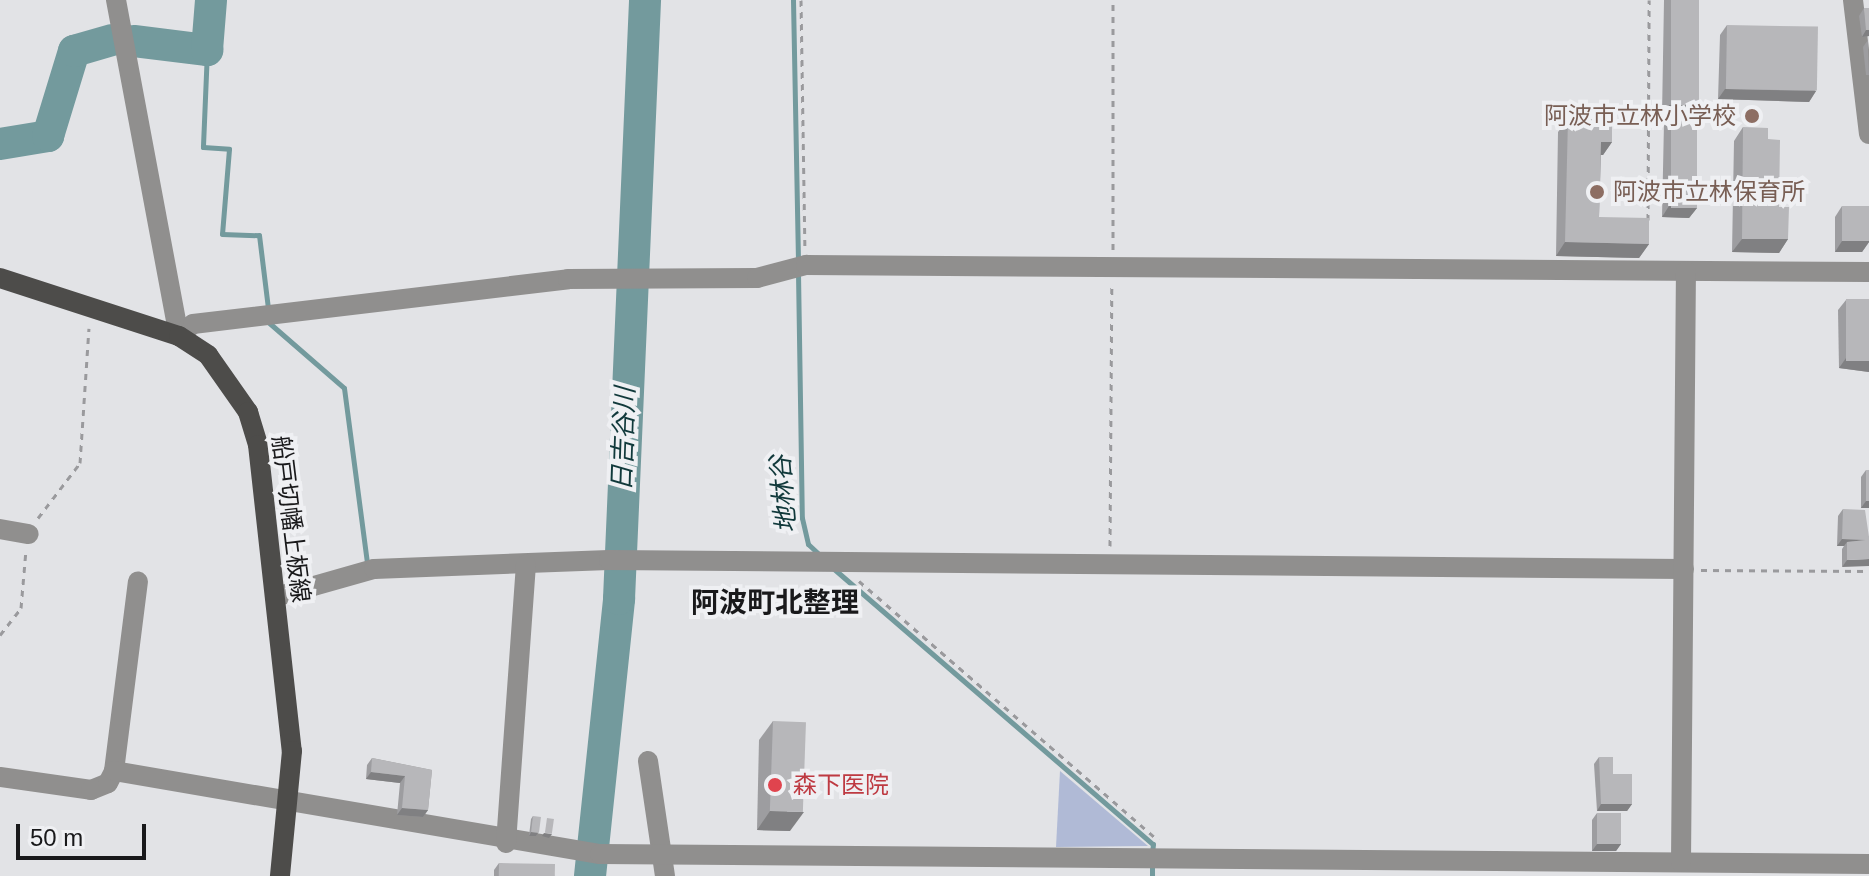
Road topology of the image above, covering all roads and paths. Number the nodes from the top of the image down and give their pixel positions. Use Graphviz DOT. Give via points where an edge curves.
graph roads {
  1 [pos="116,0"];
  2 [pos="801,0"];
  3 [pos="1649,0"];
  4 [pos="1853,0"];
  5 [pos="1869,134"];
  6 [pos="1648,223"];
  7 [pos="800,268"];
  8 [pos="1686,271"];
  9 [pos="1869,272"];
  10 [pos="0,278"];
  11 [pos="92,310"];
  12 [pos="179,336"];
  13 [pos="0,529"];
  14 [pos="29,534"];
  15 [pos="830,560"];
  16 [pos="526,565"];
  17 [pos="1684,569"];
  18 [pos="1869,571"];
  19 [pos="138,582"];
  20 [pos="275,597"];
  21 [pos="0,635"];
  22 [pos="648,761"];
  23 [pos="114,771"];
  24 [pos="0,777"];
  25 [pos="291,798"];
  26 [pos="506,843"];
  27 [pos="660,850"];
  28 [pos="1156,855"];
  29 [pos="1681,862"];
  30 [pos="1869,864"];
  31 [pos="280,876"];
  32 [pos="665,876"];
  1 -- 12 [label="street"];
  2 -- 7 [label="path"];
  3 -- 6 [label="path"];
  4 -- 5 [label="street"];
  7 -- 8 [label="street"];
  7 -- 12 [label="street" via="627,276 193,324"];
  8 -- 9 [label="street"];
  8 -- 17 [label="street"];
  10 -- 11 [label="main road, 船戸切幡上板線"];
  11 -- 12 [label="main road, 船戸切幡上板線"];
  11 -- 14 [label="path" via="80,463"];
  12 -- 20 [label="main road, 船戸切幡上板線" via="208,355 248,412"];
  13 -- 14 [label="street"];
  14 -- 21 [label="path" via="21,608"];
  15 -- 16 [label="street" via="619,559"];
  15 -- 17 [label="street"];
  15 -- 28 [label="path" via="1161,842"];
  16 -- 20 [label="street" via="374,569"];
  16 -- 26 [label="street"];
  17 -- 18 [label="path"];
  17 -- 29 [label="street"];
  19 -- 23 [label="street"];
  20 -- 25 [label="main road, 船戸切幡上板線"];
  22 -- 27 [label="street"];
  23 -- 24 [label="street" via="91,790"];
  23 -- 25 [label="street"];
  25 -- 26 [label="street"];
  25 -- 31 [label="main road, 船戸切幡上板線"];
  26 -- 27 [label="street" via="592,854"];
  27 -- 28 [label="street"];
  27 -- 32 [label="street"];
  28 -- 29 [label="street"];
  29 -- 30 [label="street"];
}
